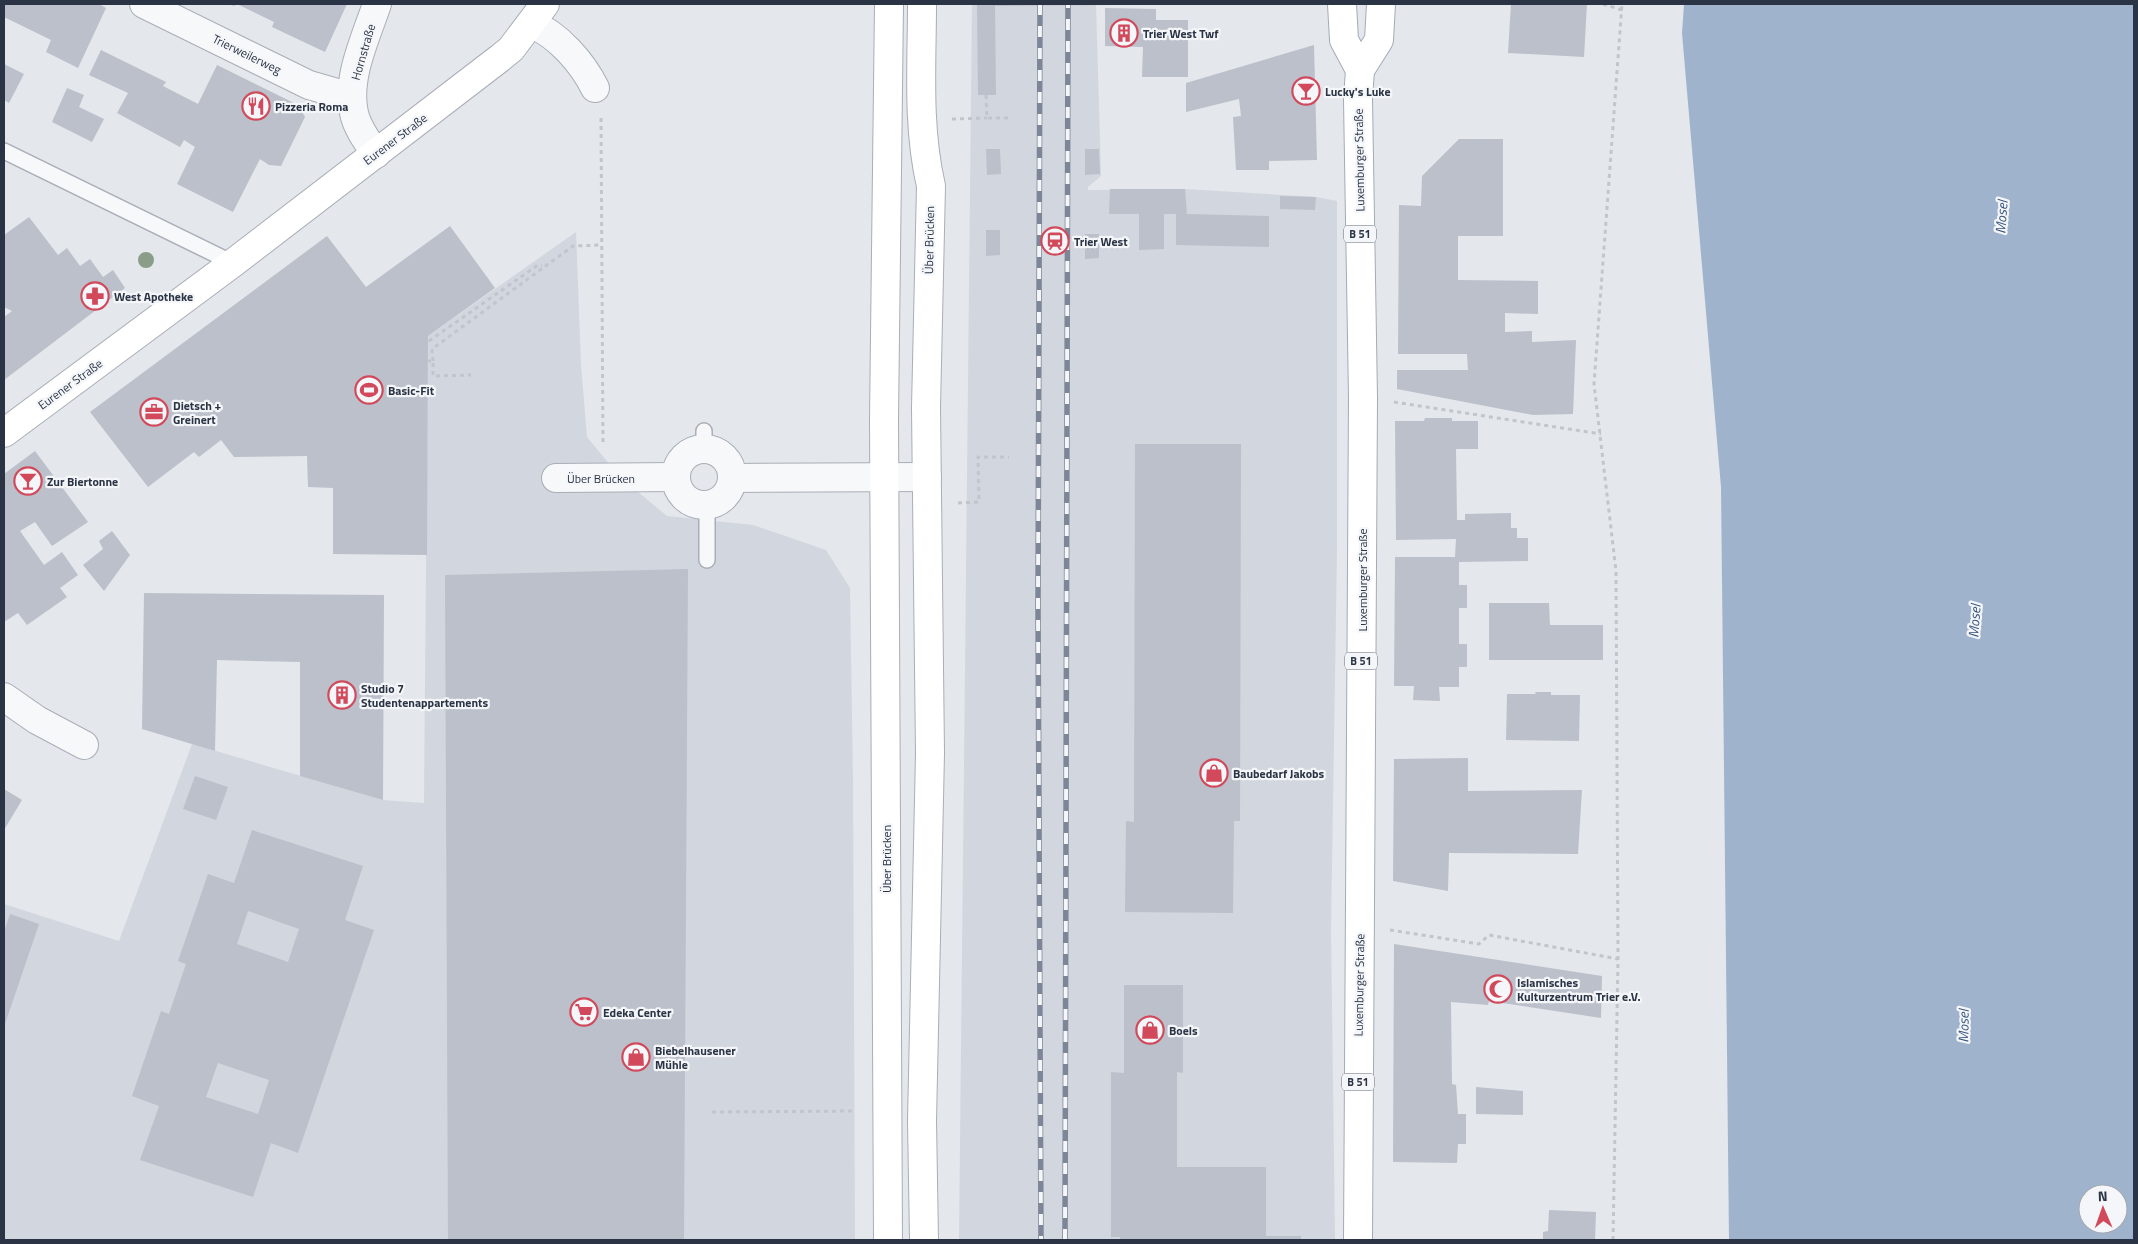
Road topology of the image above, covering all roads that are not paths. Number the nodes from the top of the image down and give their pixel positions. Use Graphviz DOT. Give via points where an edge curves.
graph roads {
  1 [pos="144,4"];
  2 [pos="377,4"];
  3 [pos="889,4"];
  4 [pos="922,4"];
  5 [pos="1342,4"];
  6 [pos="1381,4"];
  7 [pos="538,14"];
  8 [pos="1360,70"];
  9 [pos="595,88"];
  10 [pos="352,94"];
  11 [pos="4,151"];
  12 [pos="376,154"];
  13 [pos="233,263"];
  14 [pos="4,433"];
  15 [pos="676,477"];
  16 [pos="884,477"];
  17 [pos="556,478"];
  18 [pos="732,478"];
  19 [pos="927,478"];
  20 [pos="707,505"];
  21 [pos="707,560"];
  22 [pos="4,697"];
  23 [pos="84,745"];
  24 [pos="888,1240"];
  25 [pos="924,1240"];
  26 [pos="1358,1240"];
  1 -- 10 [label="street, Trierweilerweg" via="309,85"];
  2 -- 10 [label="street, Hornstraße"];
  3 -- 16 [label="street, Über Brücken"];
  4 -- 19 [label="street, Über Brücken" via="922,123 931,186"];
  5 -- 8 [label="street, Luxemburger Straße / B 51" via="1344,40"];
  6 -- 8 [label="street" via="1379,40"];
  7 -- 9 [label="street" via="545,29 566,48"];
  7 -- 12 [label="street, Eurener Straße" via="500,58"];
  8 -- 26 [label="street, Luxemburger Straße / B 51" via="1363,398"];
  10 -- 12 [label="street, Hornstraße" via="357,124"];
  11 -- 13 [label="lane"];
  12 -- 13 [label="street, Eurener Straße"];
  13 -- 14 [label="street, Eurener Straße"];
  15 -- 17 [label="street, Über Brücken"];
  15 -- 18 [label="street" via="678,466 704,440 728,462"];
  15 -- 20 [label="street" via="683,496 690,502"];
  16 -- 18 [label="street"];
  16 -- 19 [label="street"];
  16 -- 24 [label="street, Über Brücken"];
  18 -- 20 [label="street" via="724,497"];
  19 -- 25 [label="street, Über Brücken" via="930,753 922,1121"];
  20 -- 21 [label="lane"];
  22 -- 23 [label="street" via="37,720"];
}
